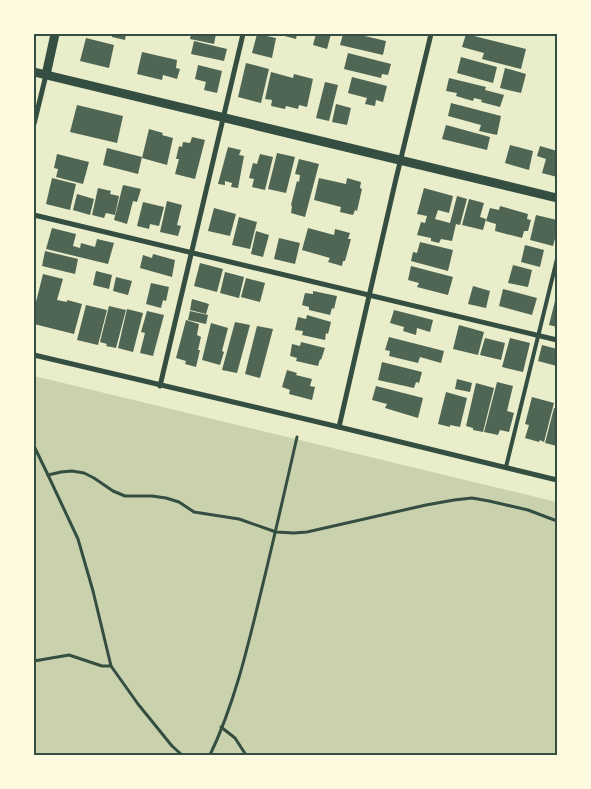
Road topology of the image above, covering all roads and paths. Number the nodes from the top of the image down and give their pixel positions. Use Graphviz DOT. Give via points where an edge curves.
graph roads {
  1 [pos="55,34"];
  2 [pos="243,34"];
  3 [pos="431,34"];
  4 [pos="34,72"];
  5 [pos="46,75"];
  6 [pos="223,117"];
  7 [pos="34,124"];
  8 [pos="400,160"];
  9 [pos="557,198"];
  10 [pos="34,215"];
  11 [pos="191,252"];
  12 [pos="557,259"];
  13 [pos="369,295"];
  14 [pos="539,335"];
  15 [pos="557,340"];
  16 [pos="34,355"];
  17 [pos="160,386"];
  18 [pos="339,427"];
  19 [pos="297,437"];
  20 [pos="34,446"];
  21 [pos="506,467"];
  22 [pos="48,475"];
  23 [pos="557,480"];
  24 [pos="557,520"];
  25 [pos="276,532"];
  26 [pos="34,661"];
  27 [pos="111,666"];
  28 [pos="221,727"];
  29 [pos="36,755"];
  30 [pos="74,755"];
  31 [pos="182,755"];
  32 [pos="210,755"];
  33 [pos="246,755"];
  1 -- 5 [label="street"];
  2 -- 6 [label="street"];
  3 -- 8 [label="street"];
  4 -- 5 [label="street"];
  5 -- 6 [label="street"];
  5 -- 7 [label="street"];
  6 -- 8 [label="street"];
  6 -- 11 [label="street"];
  8 -- 9 [label="street"];
  8 -- 13 [label="street"];
  10 -- 11 [label="street"];
  11 -- 13 [label="street"];
  11 -- 17 [label="street"];
  12 -- 14 [label="lane"];
  13 -- 14 [label="street"];
  13 -- 18 [label="street"];
  14 -- 15 [label="street"];
  14 -- 21 [label="lane"];
  16 -- 17 [label="street"];
  17 -- 18 [label="street"];
  18 -- 21 [label="street"];
  19 -- 25 [label="path"];
  20 -- 22 [label="path"];
  21 -- 23 [label="street"];
  22 -- 25 [label="path" via="72,471 84,474 124,496 166,498 180,502 194,512 239,519"];
  22 -- 27 [label="path" via="78,539"];
  24 -- 25 [label="path" via="472,498 307,532"];
  25 -- 28 [label="path" via="242,670"];
  26 -- 27 [label="path" via="69,655"];
  27 -- 31 [label="path" via="138,704"];
  28 -- 32 [label="path"];
  28 -- 33 [label="path" via="235,738"];
  29 -- 30 [label="path"];
}
